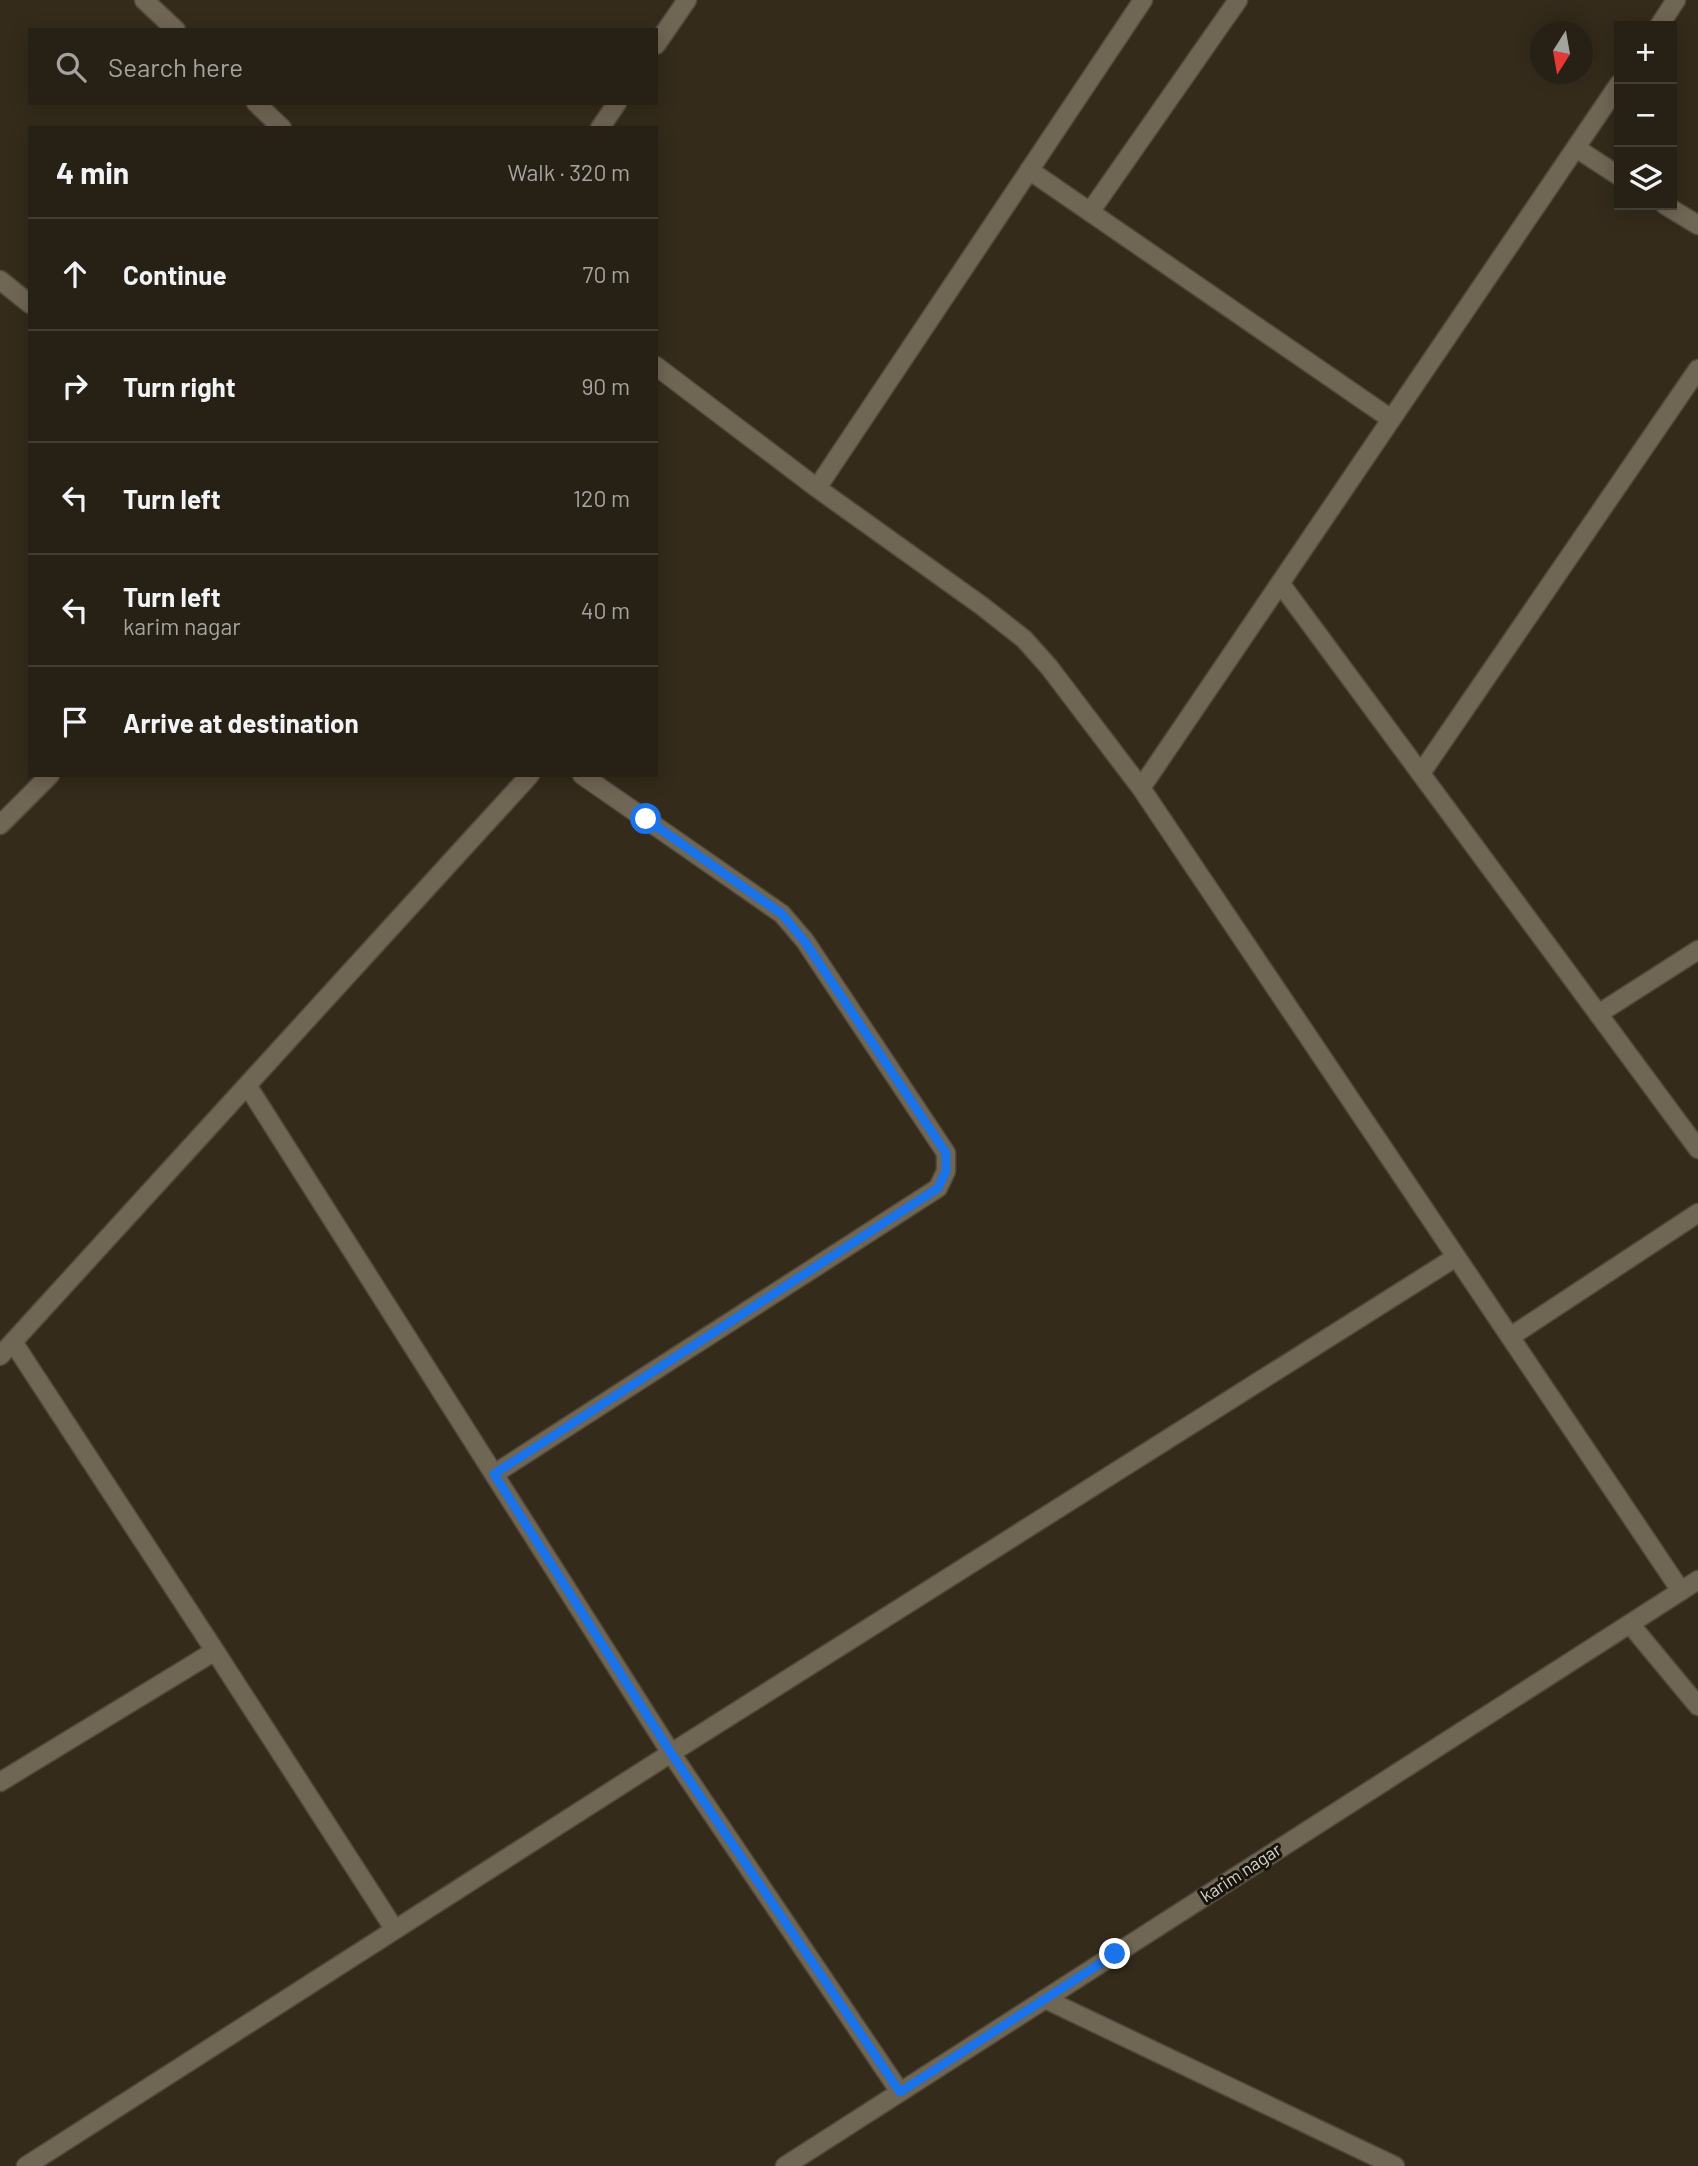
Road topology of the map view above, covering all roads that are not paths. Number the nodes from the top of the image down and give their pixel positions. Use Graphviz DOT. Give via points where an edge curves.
graph roads {
  1 [pos="144,0"];
  2 [pos="687,0"];
  3 [pos="1143,0"];
  4 [pos="1238,0"];
  5 [pos="1676,0"];
  6 [pos="1662,21"];
  7 [pos="174,28"];
  8 [pos="658,42"];
  9 [pos="1614,91"];
  10 [pos="258,105"];
  11 [pos="616,105"];
  12 [pos="280,126"];
  13 [pos="601,126"];
  14 [pos="1576,148"];
  15 [pos="1029,170"];
  16 [pos="1614,173"];
  17 [pos="1673,210"];
  18 [pos="1090,212"];
  19 [pos="1698,225"];
  20 [pos="0,280"];
  21 [pos="28,302"];
  22 [pos="658,368"];
  23 [pos="1698,369"];
  24 [pos="1391,419"];
  25 [pos="817,488"];
  26 [pos="1280,583"];
  27 [pos="1421,774"];
  28 [pos="48,777"];
  29 [pos="528,777"];
  30 [pos="585,777"];
  31 [pos="1141,788"];
  32 [pos="0,825"];
  33 [pos="1698,950"];
  34 [pos="1598,1014"];
  35 [pos="247,1085"];
  36 [pos="1698,1149"];
  37 [pos="1698,1213"];
  38 [pos="1456,1257"];
  39 [pos="1510,1337"];
  40 [pos="13,1342"];
  41 [pos="0,1356"];
  42 [pos="494,1474"];
  43 [pos="1698,1580"];
  44 [pos="1681,1591"];
  45 [pos="1630,1623"];
  46 [pos="215,1651"];
  47 [pos="1698,1706"];
  48 [pos="671,1753"];
  49 [pos="0,1782"];
  50 [pos="395,1930"];
  51 [pos="1045,1999"];
  52 [pos="900,2092"];
  53 [pos="26,2166"];
  54 [pos="785,2166"];
  55 [pos="1395,2166"];
  1 -- 7 [label="street"];
  2 -- 8 [label="street"];
  3 -- 15 [label="street"];
  4 -- 18 [label="street"];
  5 -- 6 [label="street"];
  9 -- 14 [label="street"];
  10 -- 12 [label="street"];
  11 -- 13 [label="street"];
  14 -- 16 [label="street"];
  14 -- 24 [label="street"];
  15 -- 18 [label="street"];
  15 -- 25 [label="street"];
  17 -- 19 [label="street"];
  18 -- 24 [label="street"];
  20 -- 21 [label="street"];
  22 -- 25 [label="street"];
  23 -- 27 [label="street"];
  24 -- 26 [label="street"];
  25 -- 31 [label="street" via="1024,639"];
  26 -- 27 [label="street"];
  26 -- 31 [label="street"];
  27 -- 34 [label="street"];
  28 -- 32 [label="street"];
  29 -- 35 [label="street"];
  30 -- 42 [label="street" via="782,914 946,1153 946,1171 938,1188"];
  31 -- 38 [label="street"];
  33 -- 34 [label="street"];
  34 -- 36 [label="street"];
  35 -- 40 [label="street"];
  35 -- 42 [label="street"];
  37 -- 39 [label="street"];
  38 -- 39 [label="street"];
  38 -- 48 [label="street"];
  39 -- 44 [label="street"];
  40 -- 41 [label="street"];
  40 -- 46 [label="street"];
  42 -- 48 [label="street"];
  43 -- 44 [label="street, karim nagar"];
  44 -- 45 [label="street, karim nagar"];
  45 -- 47 [label="street"];
  45 -- 51 [label="street, karim nagar"];
  46 -- 49 [label="street"];
  46 -- 50 [label="street"];
  48 -- 50 [label="street"];
  48 -- 52 [label="street"];
  50 -- 53 [label="street"];
  51 -- 52 [label="street, karim nagar"];
  51 -- 55 [label="street"];
  52 -- 54 [label="street, karim nagar"];
}
